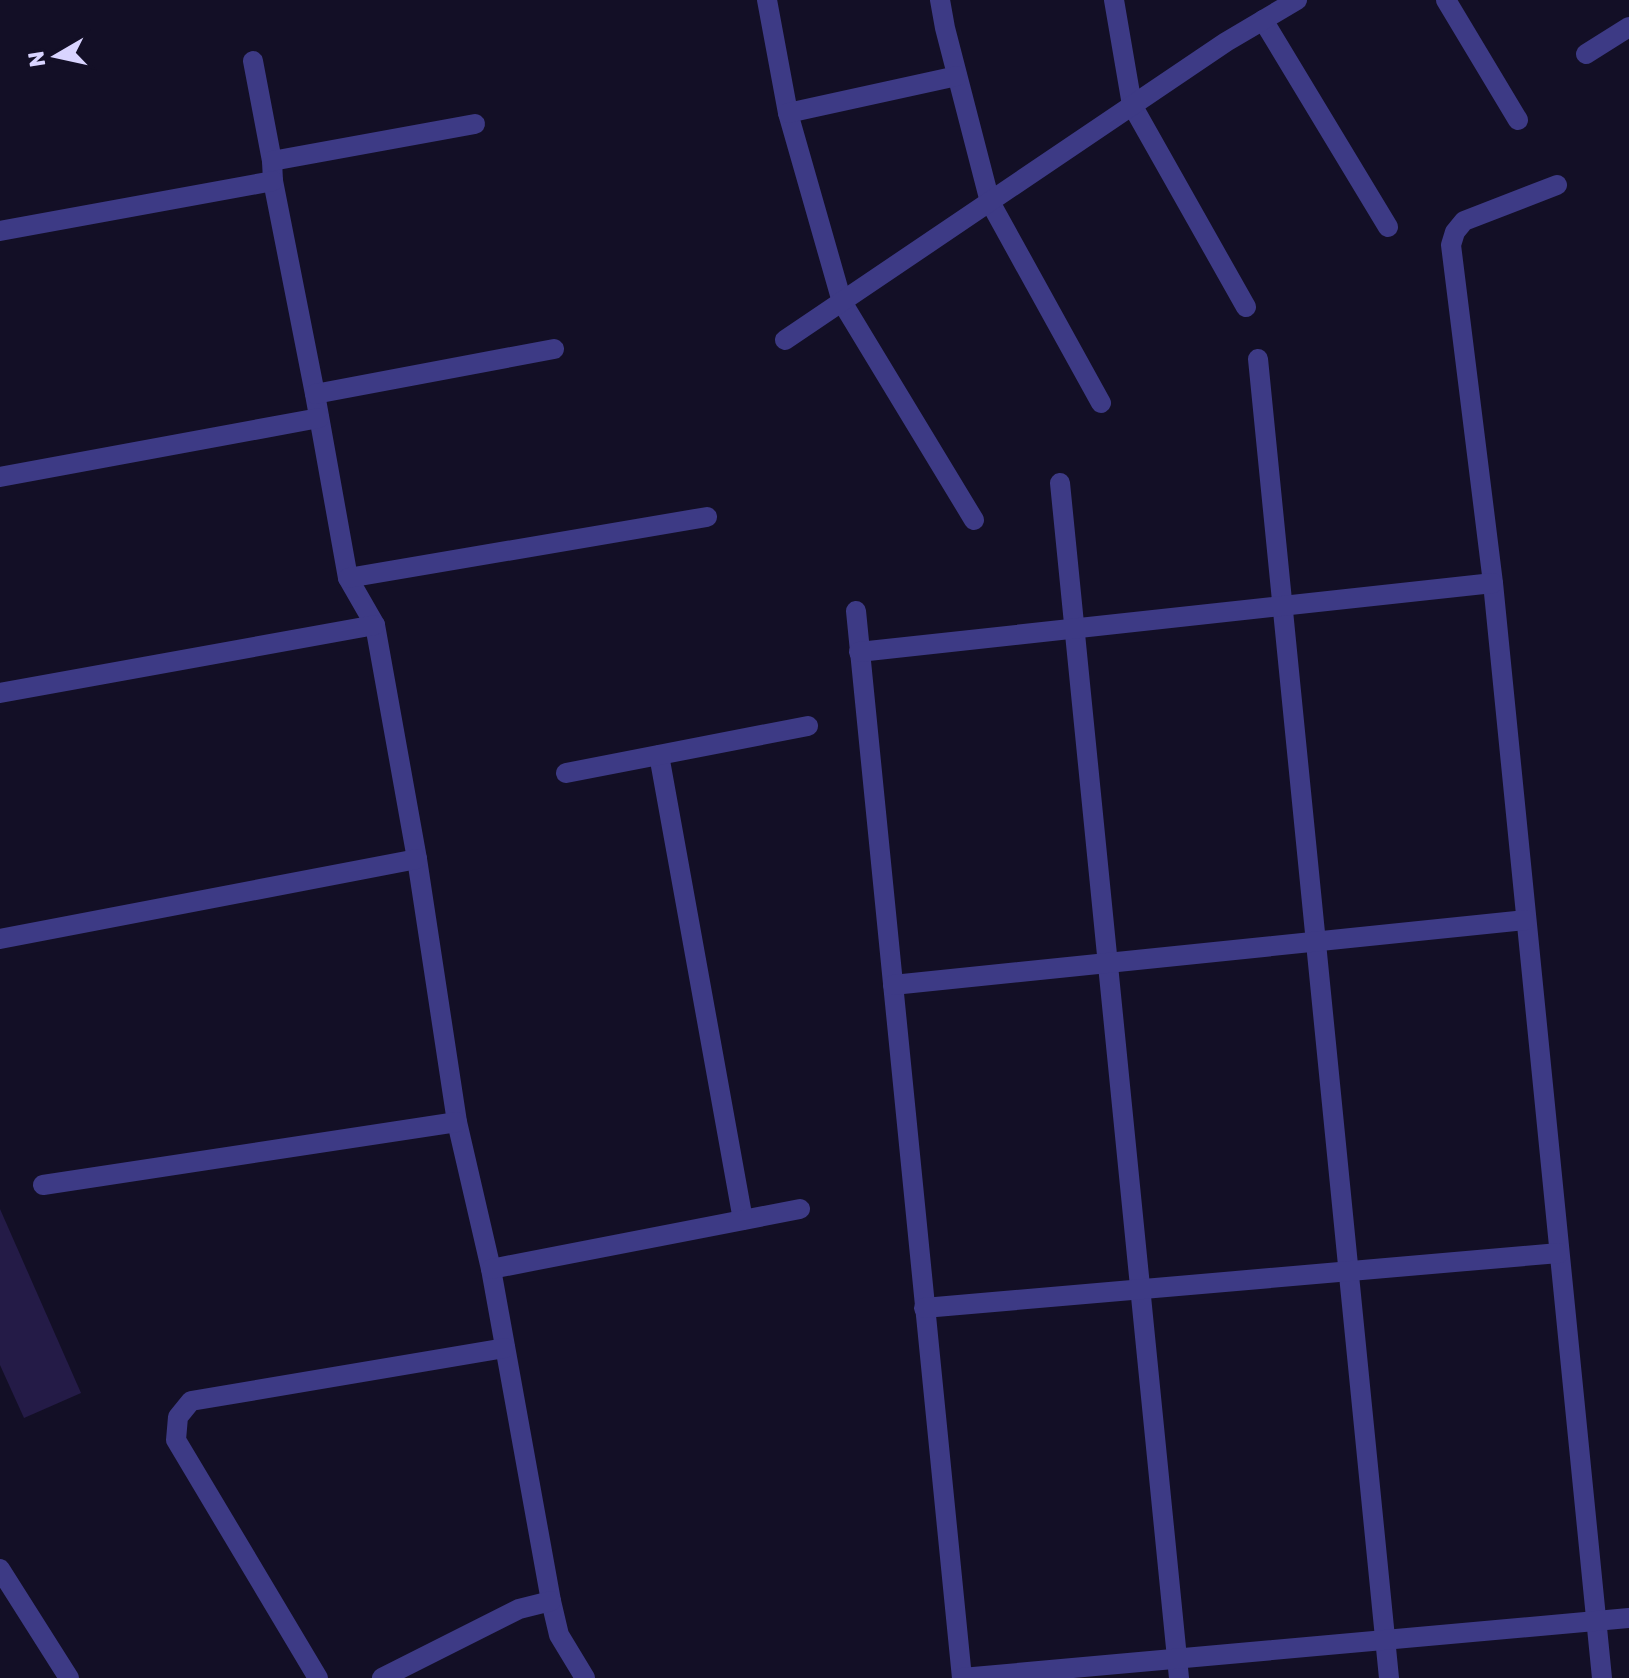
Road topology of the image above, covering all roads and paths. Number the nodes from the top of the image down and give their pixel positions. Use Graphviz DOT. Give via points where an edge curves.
graph roads {
  1 [pos="767,0"];
  2 [pos="940,0"];
  3 [pos="1114,0"];
  4 [pos="1297,0"];
  5 [pos="1446,0"];
  6 [pos="1263,20"];
  7 [pos="1629,27"];
  8 [pos="1586,54"];
  9 [pos="253,61"];
  10 [pos="957,76"];
  11 [pos="1132,105"];
  12 [pos="788,113"];
  13 [pos="1518,120"];
  14 [pos="475,124"];
  15 [pos="272,171"];
  16 [pos="1557,185"];
  17 [pos="990,202"];
  18 [pos="1388,227"];
  19 [pos="0,231"];
  20 [pos="842,302"];
  21 [pos="1246,307"];
  22 [pos="785,340"];
  23 [pos="554,349"];
  24 [pos="1258,359"];
  25 [pos="315,394"];
  26 [pos="1101,403"];
  27 [pos="319,418"];
  28 [pos="0,477"];
  29 [pos="1060,483"];
  30 [pos="707,517"];
  31 [pos="974,520"];
  32 [pos="348,578"];
  33 [pos="1493,583"];
  34 [pos="1283,606"];
  35 [pos="856,611"];
  36 [pos="375,625"];
  37 [pos="1075,629"];
  38 [pos="859,652"];
  39 [pos="0,693"];
  40 [pos="808,726"];
  41 [pos="659,755"];
  42 [pos="566,773"];
  43 [pos="417,859"];
  44 [pos="1526,920"];
  45 [pos="0,939"];
  46 [pos="1316,941"];
  47 [pos="1108,963"];
  48 [pos="893,985"];
  49 [pos="457,1122"];
  50 [pos="43,1185"];
  51 [pos="800,1209"];
  52 [pos="743,1220"];
  53 [pos="1559,1253"];
  54 [pos="491,1269"];
  55 [pos="1349,1271"];
  56 [pos="1141,1289"];
  57 [pos="924,1308"];
  58 [pos="505,1348"];
  59 [pos="0,1569"];
  60 [pos="551,1601"];
  61 [pos="1629,1618"];
  62 [pos="1596,1621"];
  63 [pos="1385,1640"];
  64 [pos="1178,1668"];
  65 [pos="69,1678"];
  66 [pos="318,1678"];
  67 [pos="382,1678"];
  68 [pos="585,1678"];
  69 [pos="962,1678"];
  70 [pos="1389,1678"];
  71 [pos="1602,1678"];
  1 -- 12 [label="street"];
  2 -- 10 [label="street"];
  3 -- 11 [label="street"];
  4 -- 6 [label="street"];
  5 -- 13 [label="street"];
  6 -- 11 [label="street"];
  6 -- 18 [label="street"];
  7 -- 8 [label="street"];
  9 -- 15 [label="street"];
  10 -- 12 [label="street"];
  10 -- 17 [label="street"];
  11 -- 17 [label="street"];
  11 -- 21 [label="street"];
  12 -- 20 [label="street"];
  14 -- 15 [label="street"];
  15 -- 19 [label="street"];
  15 -- 25 [label="street"];
  16 -- 33 [label="street" via="1464,221 1451,245"];
  17 -- 20 [label="street"];
  17 -- 26 [label="street"];
  20 -- 22 [label="street"];
  20 -- 31 [label="street"];
  23 -- 25 [label="street"];
  24 -- 34 [label="street"];
  25 -- 27 [label="street"];
  27 -- 28 [label="street"];
  27 -- 32 [label="street"];
  29 -- 37 [label="street"];
  30 -- 32 [label="street"];
  32 -- 36 [label="street"];
  33 -- 34 [label="street"];
  33 -- 44 [label="street"];
  34 -- 37 [label="street"];
  34 -- 46 [label="street"];
  35 -- 38 [label="street"];
  36 -- 39 [label="street"];
  36 -- 43 [label="street"];
  37 -- 38 [label="street"];
  37 -- 47 [label="street"];
  38 -- 48 [label="street"];
  40 -- 41 [label="street"];
  41 -- 42 [label="street"];
  41 -- 52 [label="street"];
  43 -- 45 [label="street"];
  43 -- 49 [label="street"];
  44 -- 46 [label="street"];
  44 -- 53 [label="street"];
  46 -- 47 [label="street"];
  46 -- 55 [label="street"];
  47 -- 48 [label="street"];
  47 -- 56 [label="street"];
  48 -- 57 [label="street"];
  49 -- 50 [label="street"];
  49 -- 54 [label="street"];
  51 -- 52 [label="street"];
  52 -- 54 [label="street"];
  53 -- 55 [label="street"];
  53 -- 62 [label="street"];
  54 -- 58 [label="street"];
  55 -- 56 [label="street"];
  55 -- 63 [label="street"];
  56 -- 57 [label="street"];
  56 -- 64 [label="street"];
  57 -- 69 [label="street"];
  58 -- 60 [label="street"];
  58 -- 66 [label="street" via="191,1401 178,1417 176,1440"];
  59 -- 65 [label="street"];
  60 -- 67 [label="street" via="519,1609"];
  60 -- 68 [label="street" via="559,1635"];
  61 -- 62 [label="street"];
  62 -- 63 [label="street"];
  62 -- 71 [label="street"];
  63 -- 64 [label="street"];
  63 -- 70 [label="street"];
  64 -- 69 [label="street"];
}
